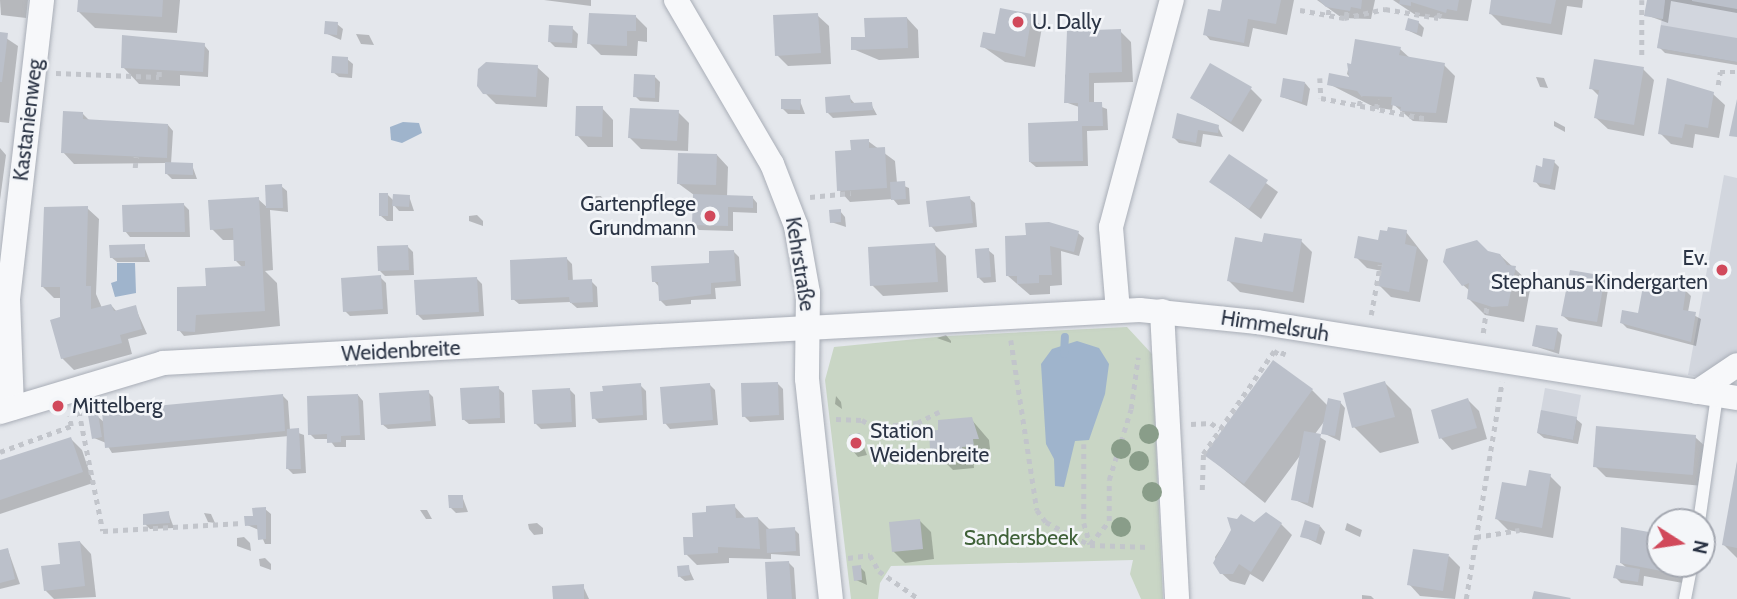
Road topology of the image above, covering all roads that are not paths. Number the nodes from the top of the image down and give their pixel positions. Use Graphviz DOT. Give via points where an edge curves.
graph roads {
  1 [pos="42,0"];
  2 [pos="676,0"];
  3 [pos="1172,0"];
  4 [pos="1162,310"];
  5 [pos="1118,311"];
  6 [pos="808,327"];
  7 [pos="1737,365"];
  8 [pos="1717,395"];
  9 [pos="6,410"];
  10 [pos="1701,508"];
  11 [pos="1689,578"];
  12 [pos="831,599"];
  13 [pos="1177,599"];
  14 [pos="1685,599"];
  1 -- 9 [label="street, Kastanienweg" via="8,299"];
  2 -- 6 [label="street, Kehrstraße" via="743,109 788,200 808,293"];
  3 -- 5 [label="street" via="1111,227"];
  4 -- 5 [label="street, Himmelsruh"];
  4 -- 8 [label="street, Himmelsruh"];
  4 -- 13 [label="street"];
  5 -- 6 [label="street, Himmelsruh"];
  6 -- 9 [label="street, Weidenbreite" via="163,363"];
  6 -- 12 [label="street, Kehrstraße" via="810,419"];
  7 -- 8 [label="street" via="1726,369"];
  8 -- 10 [label="lane"];
  11 -- 14 [label="lane"];
}
